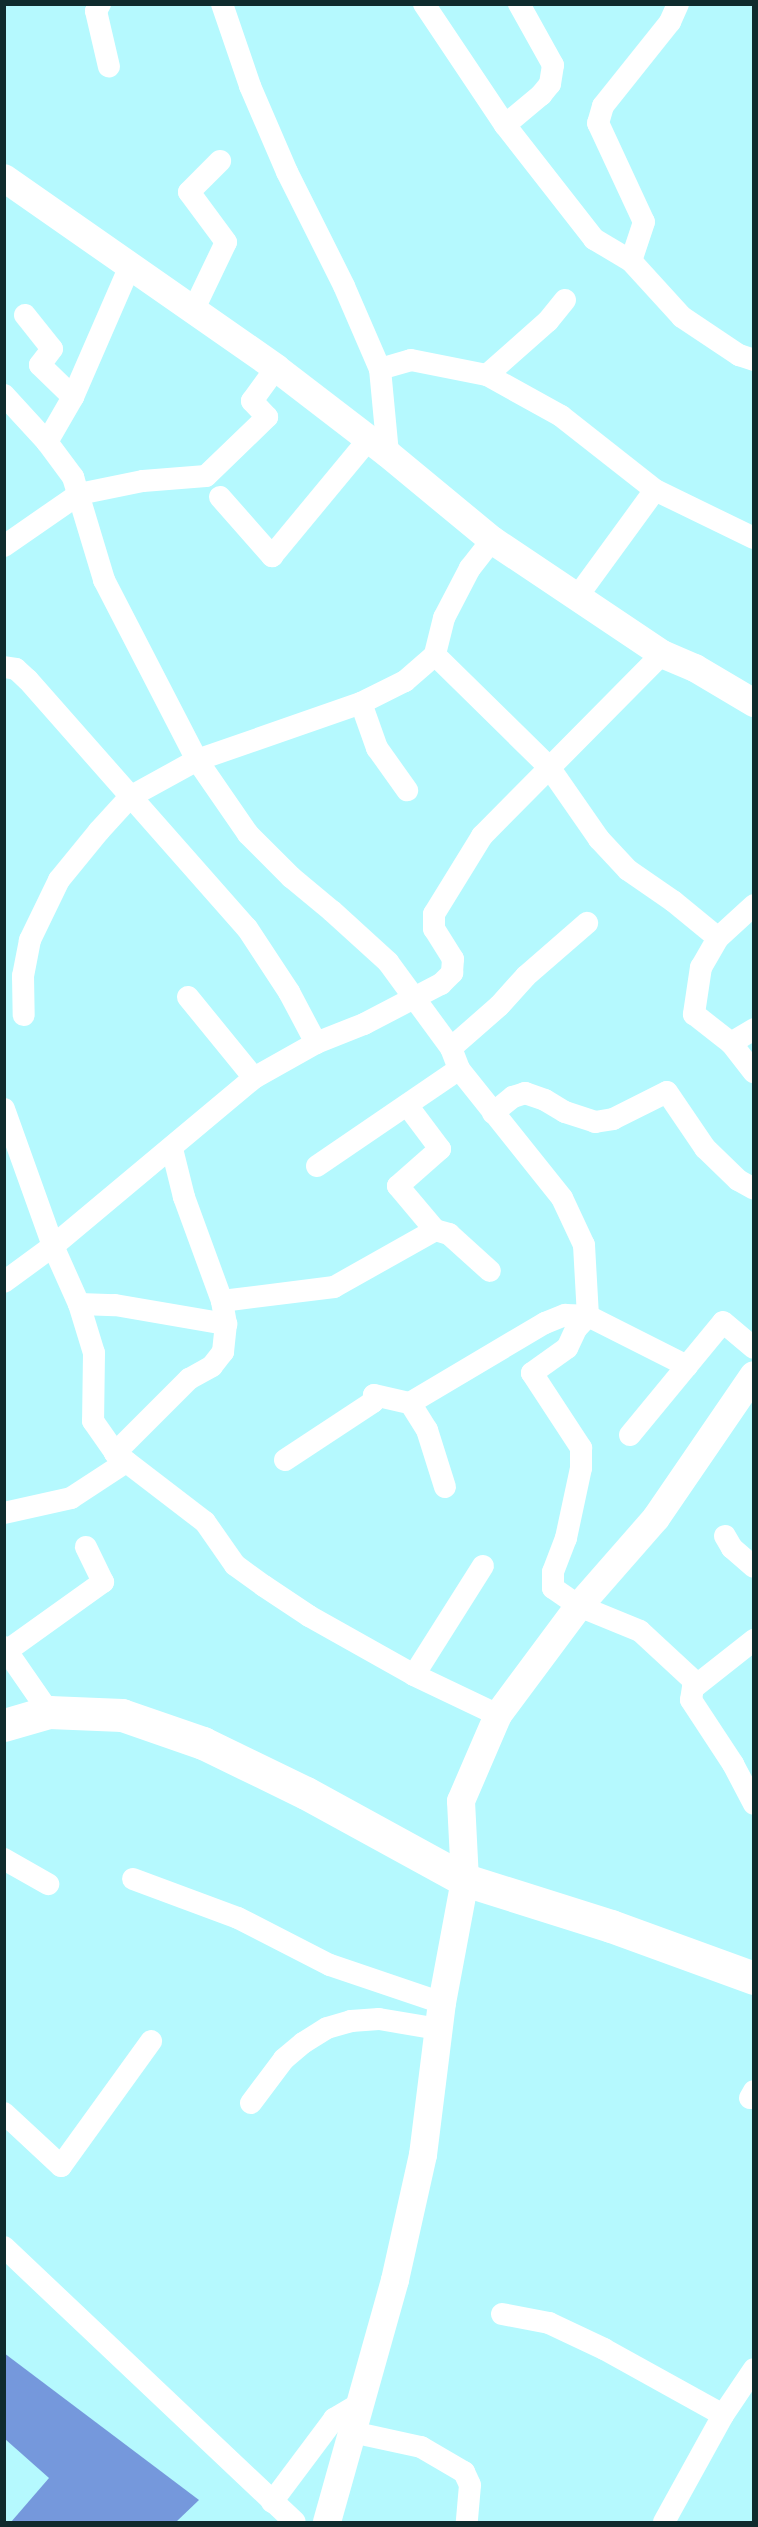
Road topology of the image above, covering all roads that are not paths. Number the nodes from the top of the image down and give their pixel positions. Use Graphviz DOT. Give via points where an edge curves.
graph roads {
  1 [pos="100,4"];
  2 [pos="222,4"];
  3 [pos="424,4"];
  4 [pos="519,4"];
  5 [pos="678,4"];
  6 [pos="109,67"];
  7 [pos="505,125"];
  8 [pos="220,161"];
  9 [pos="4,178"];
  10 [pos="631,261"];
  11 [pos="130,266"];
  12 [pos="565,300"];
  13 [pos="193,311"];
  14 [pos="26,315"];
  15 [pos="753,360"];
  16 [pos="276,368"];
  17 [pos="380,369"];
  18 [pos="487,375"];
  19 [pos="4,395"];
  20 [pos="73,397"];
  21 [pos="47,442"];
  22 [pos="378,448"];
  23 [pos="655,490"];
  24 [pos="79,494"];
  25 [pos="220,496"];
  26 [pos="753,538"];
  27 [pos="492,540"];
  28 [pos="5,546"];
  29 [pos="577,597"];
  30 [pos="662,654"];
  31 [pos="435,655"];
  32 [pos="4,667"];
  33 [pos="752,699"];
  34 [pos="362,703"];
  35 [pos="197,760"];
  36 [pos="549,767"];
  37 [pos="407,790"];
  38 [pos="130,797"];
  39 [pos="753,905"];
  40 [pos="587,923"];
  41 [pos="718,938"];
  42 [pos="189,997"];
  43 [pos="413,999"];
  44 [pos="24,1015"];
  45 [pos="753,1029"];
  46 [pos="316,1043"];
  47 [pos="731,1043"];
  48 [pos="455,1058"];
  49 [pos="753,1072"];
  50 [pos="254,1078"];
  51 [pos="407,1105"];
  52 [pos="4,1109"];
  53 [pos="493,1113"];
  54 [pos="172,1149"];
  55 [pos="317,1166"];
  56 [pos="753,1190"];
  57 [pos="435,1230"];
  58 [pos="54,1246"];
  59 [pos="490,1271"];
  60 [pos="4,1282"];
  61 [pos="222,1301"];
  62 [pos="79,1304"];
  63 [pos="588,1316"];
  64 [pos="226,1324"];
  65 [pos="753,1348"];
  66 [pos="687,1366"];
  67 [pos="753,1375"];
  68 [pos="410,1403"];
  69 [pos="630,1435"];
  70 [pos="121,1457"];
  71 [pos="285,1460"];
  72 [pos="445,1487"];
  73 [pos="4,1513"];
  74 [pos="725,1536"];
  75 [pos="86,1547"];
  76 [pos="483,1566"];
  77 [pos="753,1567"];
  78 [pos="579,1606"];
  79 [pos="753,1640"];
  80 [pos="6,1649"];
  81 [pos="414,1675"];
  82 [pos="693,1689"];
  83 [pos="49,1712"];
  84 [pos="498,1715"];
  85 [pos="4,1725"];
  86 [pos="753,1804"];
  87 [pos="4,1859"];
  88 [pos="134,1879"];
  89 [pos="465,1881"];
  90 [pos="48,1884"];
  91 [pos="753,1978"];
  92 [pos="440,2016"];
  93 [pos="151,2041"];
  94 [pos="251,2103"];
  95 [pos="4,2114"];
  96 [pos="4,2247"];
  97 [pos="501,2314"];
  98 [pos="753,2372"];
  99 [pos="359,2404"];
  100 [pos="723,2415"];
  101 [pos="352,2432"];
  102 [pos="272,2502"];
  103 [pos="295,2523"];
  104 [pos="327,2523"];
  105 [pos="467,2523"];
  106 [pos="664,2523"];
  1 -- 6 [label="street" via="96,11"];
  2 -- 17 [label="street" via="254,97"];
  3 -- 7 [label="street"];
  4 -- 7 [label="street" via="553,65 546,89"];
  5 -- 10 [label="street" via="670,22 603,106 598,123 644,222"];
  7 -- 10 [label="street" via="594,239"];
  8 -- 13 [label="street" via="189,192 226,242"];
  9 -- 11 [label="street"];
  10 -- 15 [label="street" via="682,317"];
  11 -- 13 [label="street"];
  11 -- 20 [label="street"];
  12 -- 18 [label="street" via="548,321"];
  13 -- 16 [label="street"];
  14 -- 20 [label="street" via="52,349 40,365"];
  16 -- 22 [label="street"];
  16 -- 24 [label="street" via="252,400 267,417 206,476"];
  17 -- 18 [label="street" via="411,360"];
  17 -- 22 [label="street"];
  18 -- 23 [label="street" via="561,416"];
  19 -- 21 [label="street"];
  20 -- 21 [label="street"];
  21 -- 24 [label="street" via="73,477"];
  22 -- 25 [label="street" via="272,556"];
  22 -- 27 [label="street"];
  23 -- 26 [label="street"];
  23 -- 29 [label="street"];
  24 -- 28 [label="street"];
  24 -- 35 [label="street" via="104,580"];
  27 -- 29 [label="street"];
  27 -- 31 [label="street" via="470,568 444,618"];
  29 -- 30 [label="street"];
  30 -- 33 [label="street"];
  30 -- 36 [label="street"];
  31 -- 34 [label="street" via="405,681"];
  31 -- 36 [label="street"];
  32 -- 38 [label="street" via="16,669 28,680"];
  34 -- 35 [label="street"];
  34 -- 37 [label="street" via="377,748"];
  35 -- 38 [label="street"];
  35 -- 43 [label="street" via="248,834 388,963"];
  36 -- 41 [label="street" via="599,839 628,870"];
  36 -- 43 [label="street" via="482,836 443,896 434,914 434,929 453,959 452,973 441,984"];
  38 -- 44 [label="street" via="59,880 30,939 23,976"];
  38 -- 46 [label="street" via="247,928 290,992"];
  39 -- 41 [label="street"];
  40 -- 48 [label="street" via="526,976"];
  41 -- 47 [label="street" via="701,967 694,1014"];
  42 -- 50 [label="street"];
  43 -- 46 [label="street"];
  43 -- 48 [label="street"];
  45 -- 47 [label="street"];
  46 -- 50 [label="street"];
  47 -- 49 [label="street"];
  48 -- 51 [label="street"];
  48 -- 53 [label="street"];
  50 -- 54 [label="street"];
  51 -- 55 [label="street"];
  51 -- 57 [label="street" via="440,1149 398,1186"];
  52 -- 58 [label="street"];
  53 -- 56 [label="street" via="525,1093 595,1122 613,1119 667,1092 705,1148"];
  53 -- 63 [label="street" via="562,1198 584,1245"];
  54 -- 58 [label="street"];
  54 -- 61 [label="street" via="184,1197"];
  57 -- 59 [label="street" via="449,1234"];
  57 -- 61 [label="street" via="334,1287"];
  58 -- 60 [label="street"];
  58 -- 62 [label="street"];
  61 -- 64 [label="street"];
  62 -- 64 [label="street" via="115,1305"];
  62 -- 70 [label="street" via="94,1353 93,1421"];
  63 -- 66 [label="street"];
  63 -- 68 [label="street" via="565,1315 545,1323"];
  63 -- 78 [label="street" via="567,1348 532,1373 580,1448 581,1468 567,1538 553,1572 553,1588"];
  64 -- 70 [label="street" via="223,1352 212,1366 189,1379"];
  65 -- 66 [label="street" via="723,1322"];
  66 -- 69 [label="street"];
  67 -- 78 [label="street" via="656,1518"];
  68 -- 71 [label="street" via="374,1395 373,1402"];
  68 -- 72 [label="street" via="426,1430"];
  70 -- 73 [label="street" via="71,1498"];
  70 -- 81 [label="street" via="205,1522 235,1566 309,1616"];
  74 -- 77 [label="street"];
  75 -- 80 [label="street" via="103,1582"];
  76 -- 81 [label="street"];
  78 -- 82 [label="street" via="640,1631 694,1681"];
  78 -- 84 [label="street"];
  79 -- 82 [label="street"];
  80 -- 83 [label="street"];
  81 -- 84 [label="street"];
  82 -- 86 [label="street" via="691,1700 733,1764"];
  83 -- 85 [label="main road"];
  83 -- 89 [label="main road" via="122,1714 202,1743 306,1793"];
  84 -- 89 [label="street" via="461,1801"];
  87 -- 90 [label="street"];
  88 -- 92 [label="street" via="238,1918"];
  89 -- 91 [label="main road" via="611,1926"];
  89 -- 92 [label="street"];
  92 -- 94 [label="street" via="351,2021 327,2028 284,2059"];
  92 -- 99 [label="street" via="423,2155 395,2280"];
  93 -- 95 [label="street" via="61,2166"];
  96 -- 102 [label="street"];
  97 -- 100 [label="street" via="549,2323"];
  98 -- 100 [label="street"];
  99 -- 101 [label="street"];
  99 -- 102 [label="street" via="334,2419"];
  100 -- 106 [label="street"];
  101 -- 104 [label="street"];
  101 -- 105 [label="street" via="421,2447 464,2472 470,2485"];
  102 -- 103 [label="street"];
}
